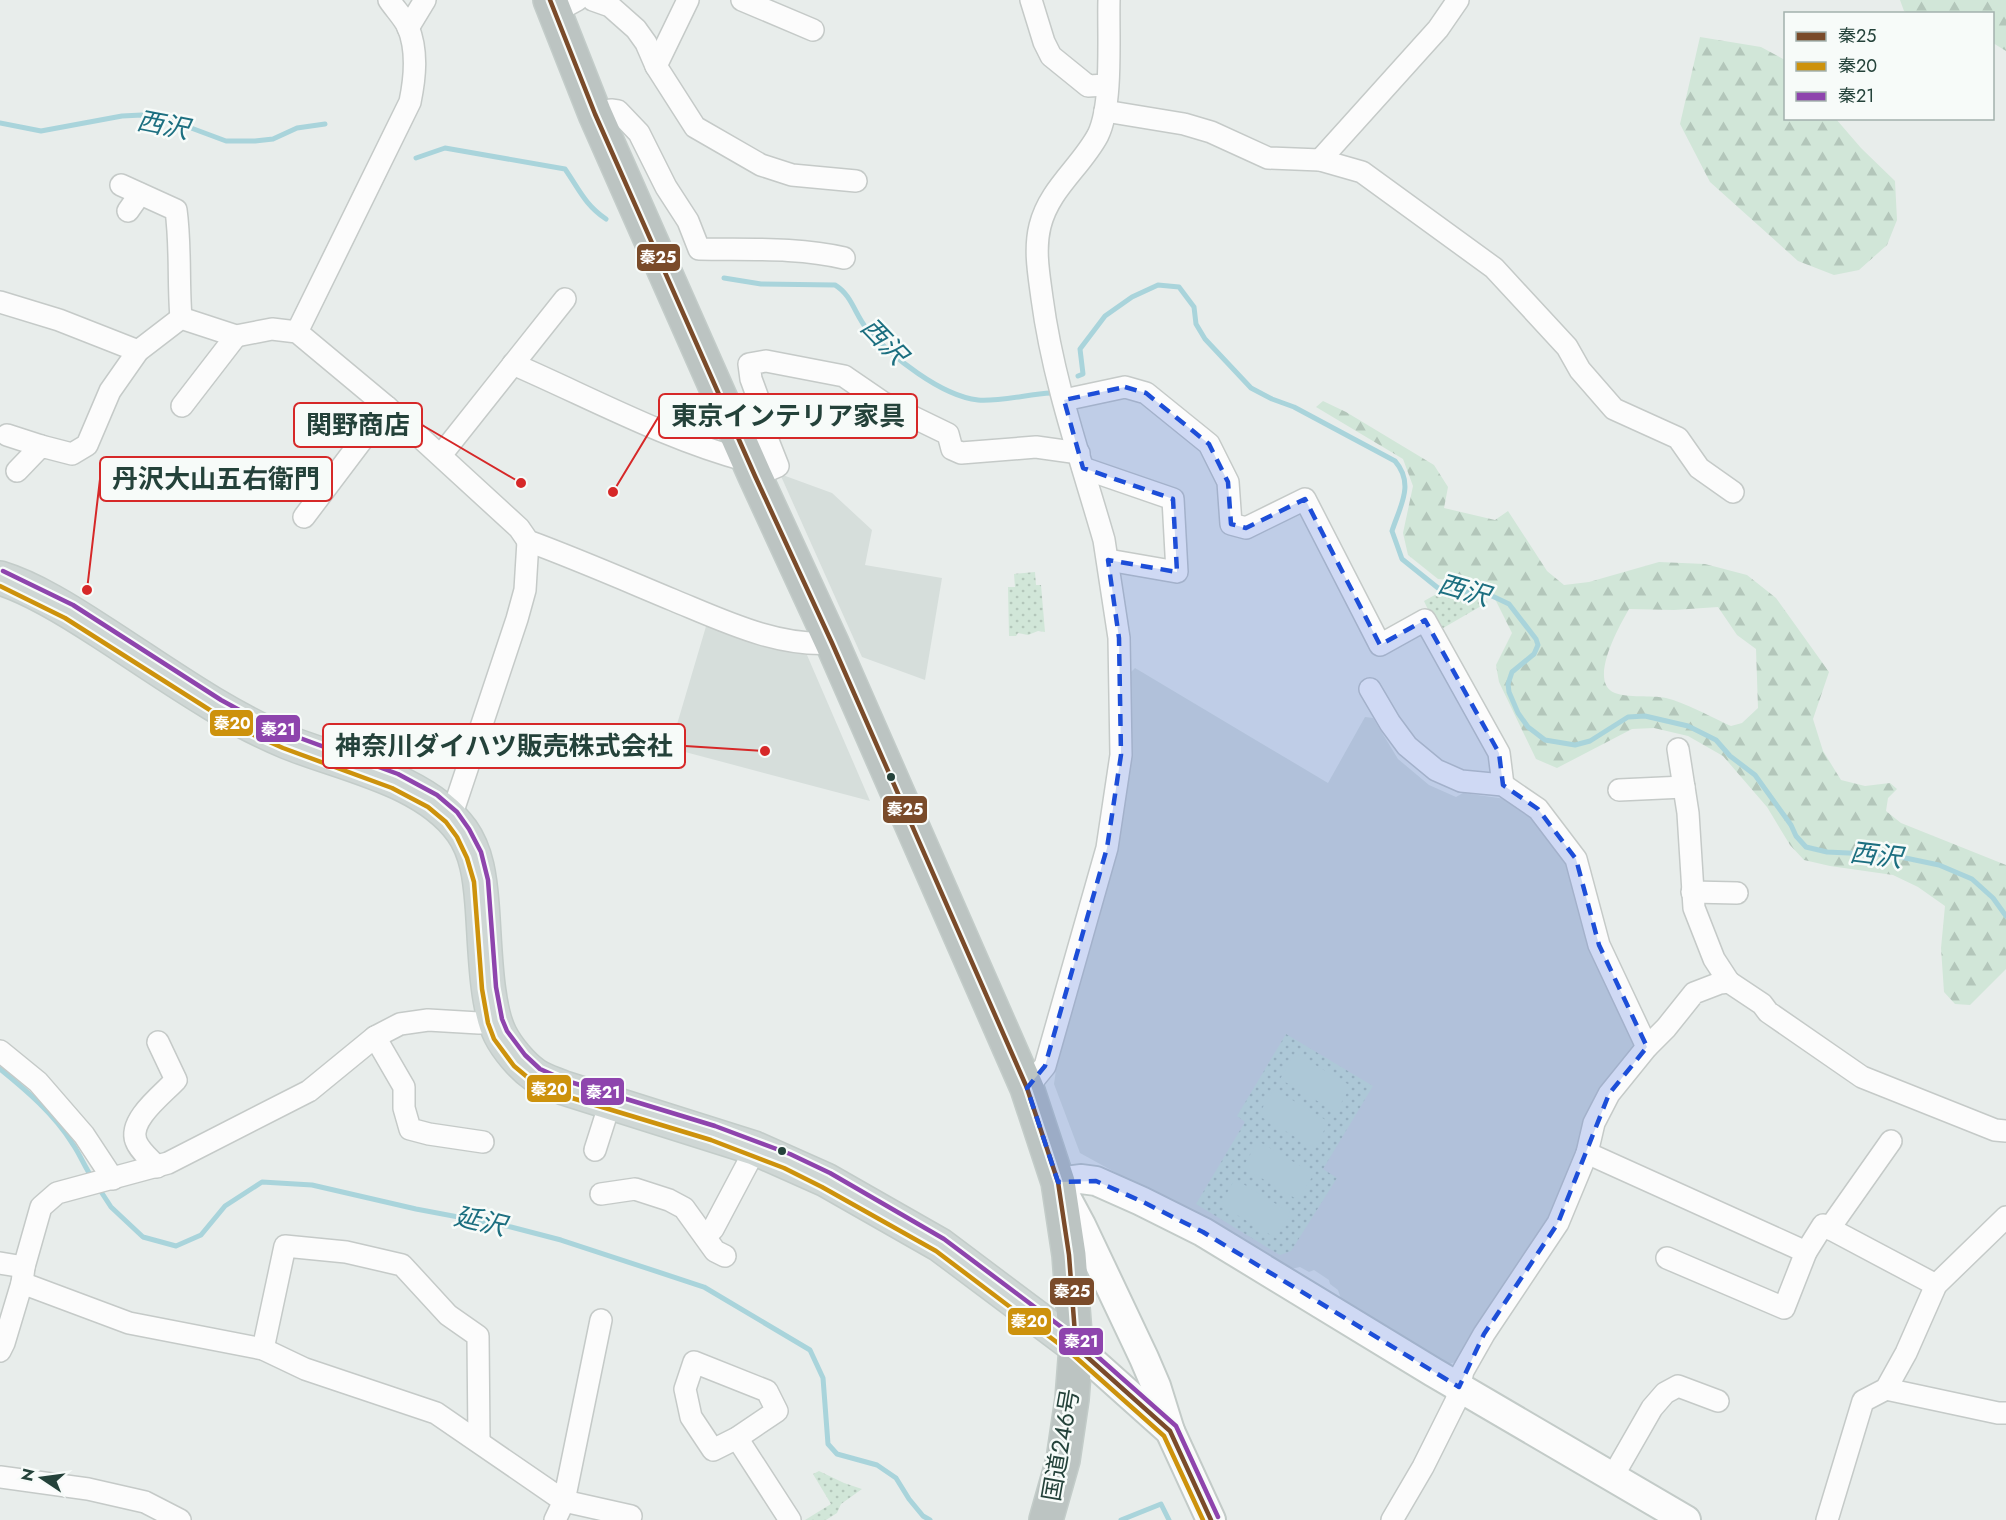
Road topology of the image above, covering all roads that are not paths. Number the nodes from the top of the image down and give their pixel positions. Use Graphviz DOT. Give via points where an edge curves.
graph roads {
  1 [pos="389,0"];
  2 [pos="425,0"];
  3 [pos="593,0"];
  4 [pos="688,0"];
  5 [pos="742,0"];
  6 [pos="1030,0"];
  7 [pos="1109,0"];
  8 [pos="1458,0"];
  9 [pos="561,4"];
  10 [pos="408,27"];
  11 [pos="813,30"];
  12 [pos="656,66"];
  13 [pos="1107,85"];
  14 [pos="1105,111"];
  15 [pos="595,114"];
  16 [pos="1320,160"];
  17 [pos="856,181"];
  18 [pos="128,211"];
  19 [pos="844,258"];
  20 [pos="565,300"];
  21 [pos="0,302"];
  22 [pos="181,318"];
  23 [pos="297,332"];
  24 [pos="236,336"];
  25 [pos="138,351"];
  26 [pos="513,363"];
  27 [pos="1064,400"];
  28 [pos="182,406"];
  29 [pos="387,407"];
  30 [pos="7,435"];
  31 [pos="41,446"];
  32 [pos="441,455"];
  33 [pos="1081,460"];
  34 [pos="751,469"];
  35 [pos="17,471"];
  36 [pos="1733,492"];
  37 [pos="304,517"];
  38 [pos="528,541"];
  39 [pos="1108,560"];
  40 [pos="0,578"];
  41 [pos="832,643"];
  42 [pos="1370,689"];
  43 [pos="1678,750"];
  44 [pos="1503,785"];
  45 [pos="1684,787"];
  46 [pos="1619,790"];
  47 [pos="451,817"];
  48 [pos="1692,892"];
  49 [pos="1737,893"];
  50 [pos="1729,982"];
  51 [pos="495,1022"];
  52 [pos="375,1037"];
  53 [pos="158,1042"];
  54 [pos="1647,1047"];
  55 [pos="0,1051"];
  56 [pos="1027,1088"];
  57 [pos="610,1103"];
  58 [pos="2006,1131"];
  59 [pos="1892,1141"];
  60 [pos="483,1142"];
  61 [pos="754,1148"];
  62 [pos="595,1150"];
  63 [pos="1587,1153"];
  64 [pos="157,1167"];
  65 [pos="112,1179"];
  66 [pos="1058,1182"];
  67 [pos="602,1194"];
  68 [pos="2006,1217"];
  69 [pos="1829,1229"];
  70 [pos="705,1236"];
  71 [pos="1806,1252"];
  72 [pos="725,1256"];
  73 [pos="1666,1258"];
  74 [pos="0,1263"];
  75 [pos="23,1275"];
  76 [pos="1936,1285"];
  77 [pos="601,1320"];
  78 [pos="1076,1347"];
  79 [pos="263,1349"];
  80 [pos="0,1351"];
  81 [pos="1459,1387"];
  82 [pos="1887,1389"];
  83 [pos="1718,1401"];
  84 [pos="2006,1413"];
  85 [pos="1170,1431"];
  86 [pos="737,1438"];
  87 [pos="478,1441"];
  88 [pos="1613,1476"];
  89 [pos="0,1477"];
  90 [pos="560,1510"];
  91 [pos="631,1516"];
  92 [pos="169,1518"];
  93 [pos="790,1520"];
  94 [pos="1046,1520"];
  95 [pos="1211,1520"];
  96 [pos="1392,1520"];
  97 [pos="1686,1520"];
  98 [pos="1827,1520"];
  1 -- 10 [label="street"];
  2 -- 10 [label="street"];
  3 -- 12 [label="street" via="610,6 636,29"];
  4 -- 12 [label="street"];
  5 -- 11 [label="street"];
  6 -- 13 [label="street" via="1052,56 1088,86"];
  7 -- 13 [label="street"];
  8 -- 16 [label="street" via="1438,29"];
  9 -- 15 [label="highway, 国道246号"];
  10 -- 23 [label="street" via="415,79 410,102"];
  12 -- 17 [label="street" via="696,127 720,142 761,165 792,175"];
  13 -- 14 [label="street"];
  14 -- 16 [label="street" via="1184,124 1268,158"];
  14 -- 27 [label="street" via="1099,133 1086,154 1048,202 1038,237 1044,312"];
  15 -- 19 [label="street" via="618,111 639,133 688,221 699,249 825,253"];
  15 -- 34 [label="highway, 国道246号"];
  16 -- 36 [label="street" via="1362,172 1494,268 1567,347 1580,370 1614,409 1678,438 1699,468"];
  18 -- 22 [label="street" via="130,189 176,210"];
  20 -- 26 [label="street"];
  21 -- 25 [label="street"];
  22 -- 24 [label="street"];
  22 -- 25 [label="street"];
  23 -- 24 [label="street" via="272,329"];
  23 -- 29 [label="street"];
  24 -- 28 [label="street"];
  25 -- 31 [label="street" via="110,391 87,445 72,454"];
  26 -- 32 [label="street"];
  26 -- 34 [label="street"];
  27 -- 33 [label="street"];
  27 -- 44 [label="street" via="1125,387 1146,393 1209,444 1228,482 1231,524 1246,528 1305,500 1380,645 1425,620 1499,753"];
  29 -- 32 [label="street"];
  29 -- 37 [label="street"];
  30 -- 31 [label="street"];
  31 -- 35 [label="street"];
  32 -- 38 [label="street"];
  33 -- 34 [label="street" via="1036,447 961,453 952,449 948,434 882,402 844,376 766,361 749,364 762,409 763,428 778,466"];
  33 -- 39 [label="street"];
  33 -- 39 [label="street" via="1173,499 1177,572"];
  34 -- 41 [label="highway, 国道246号"];
  38 -- 41 [label="street" via="729,624 810,645"];
  38 -- 47 [label="street" via="525,590 517,619"];
  39 -- 56 [label="street" via="1119,638 1121,755 1107,848 1045,1066"];
  40 -- 47 [label="main road" via="69,611 250,725 395,781 432,801"];
  41 -- 56 [label="highway, 国道246号"];
  42 -- 44 [label="street" via="1407,746 1436,770 1461,781"];
  43 -- 45 [label="street"];
  44 -- 54 [label="street" via="1538,809 1576,859 1599,945"];
  45 -- 46 [label="street"];
  45 -- 48 [label="street"];
  47 -- 51 [label="main road" via="464,833 481,881"];
  48 -- 49 [label="street"];
  48 -- 50 [label="street" via="1704,938"];
  50 -- 54 [label="street" via="1694,993"];
  50 -- 58 [label="street" via="1862,1077"];
  51 -- 52 [label="street" via="428,1020 400,1024"];
  51 -- 57 [label="main road" via="519,1060 536,1075"];
  52 -- 60 [label="street" via="404,1088 410,1129"];
  52 -- 64 [label="street" via="309,1091"];
  53 -- 64 [label="street" via="176,1080 139,1119 134,1131 136,1143"];
  54 -- 63 [label="street" via="1609,1094 1594,1123"];
  55 -- 65 [label="street" via="38,1082 84,1135"];
  56 -- 66 [label="highway, 国道246号"];
  57 -- 61 [label="main road"];
  57 -- 62 [label="street"];
  59 -- 69 [label="street"];
  61 -- 70 [label="street" via="713,1229"];
  61 -- 78 [label="main road" via="826,1180 940,1245"];
  63 -- 71 [label="street"];
  63 -- 81 [label="street" via="1558,1222 1484,1334 1463,1371"];
  64 -- 65 [label="street"];
  65 -- 75 [label="street" via="57,1194 41,1207"];
  66 -- 78 [label="highway, 国道246号"];
  66 -- 81 [label="street" via="1096,1181 1203,1232"];
  66 -- 85 [label="street" via="1144,1358"];
  67 -- 70 [label="street" via="634,1190 660,1196 684,1208"];
  68 -- 76 [label="street"];
  69 -- 71 [label="street" via="1823,1226"];
  69 -- 76 [label="street"];
  70 -- 72 [label="street" via="715,1251"];
  71 -- 73 [label="street" via="1784,1308"];
  74 -- 75 [label="street"];
  75 -- 79 [label="street" via="129,1323"];
  75 -- 80 [label="street"];
  76 -- 82 [label="street"];
  77 -- 90 [label="street"];
  78 -- 85 [label="street"];
  78 -- 94 [label="highway, 国道246号" via="1063,1460"];
  79 -- 87 [label="street" via="305,1369 436,1413"];
  79 -- 87 [label="street" via="279,1245 346,1252 402,1265 448,1315 478,1336"];
  81 -- 88 [label="street"];
  81 -- 96 [label="street" via="1456,1401 1423,1467"];
  82 -- 84 [label="street"];
  82 -- 98 [label="street" via="1863,1401"];
  83 -- 88 [label="street" via="1678,1386 1665,1393 1652,1408"];
  85 -- 95 [label="street"];
  86 -- 86 [label="street" via="713,1450 691,1417 685,1389 694,1362 767,1391 777,1411"];
  86 -- 93 [label="street"];
  87 -- 90 [label="street"];
  88 -- 97 [label="street"];
  89 -- 92 [label="street" via="88,1489 145,1502"];
  90 -- 91 [label="street"];
}
